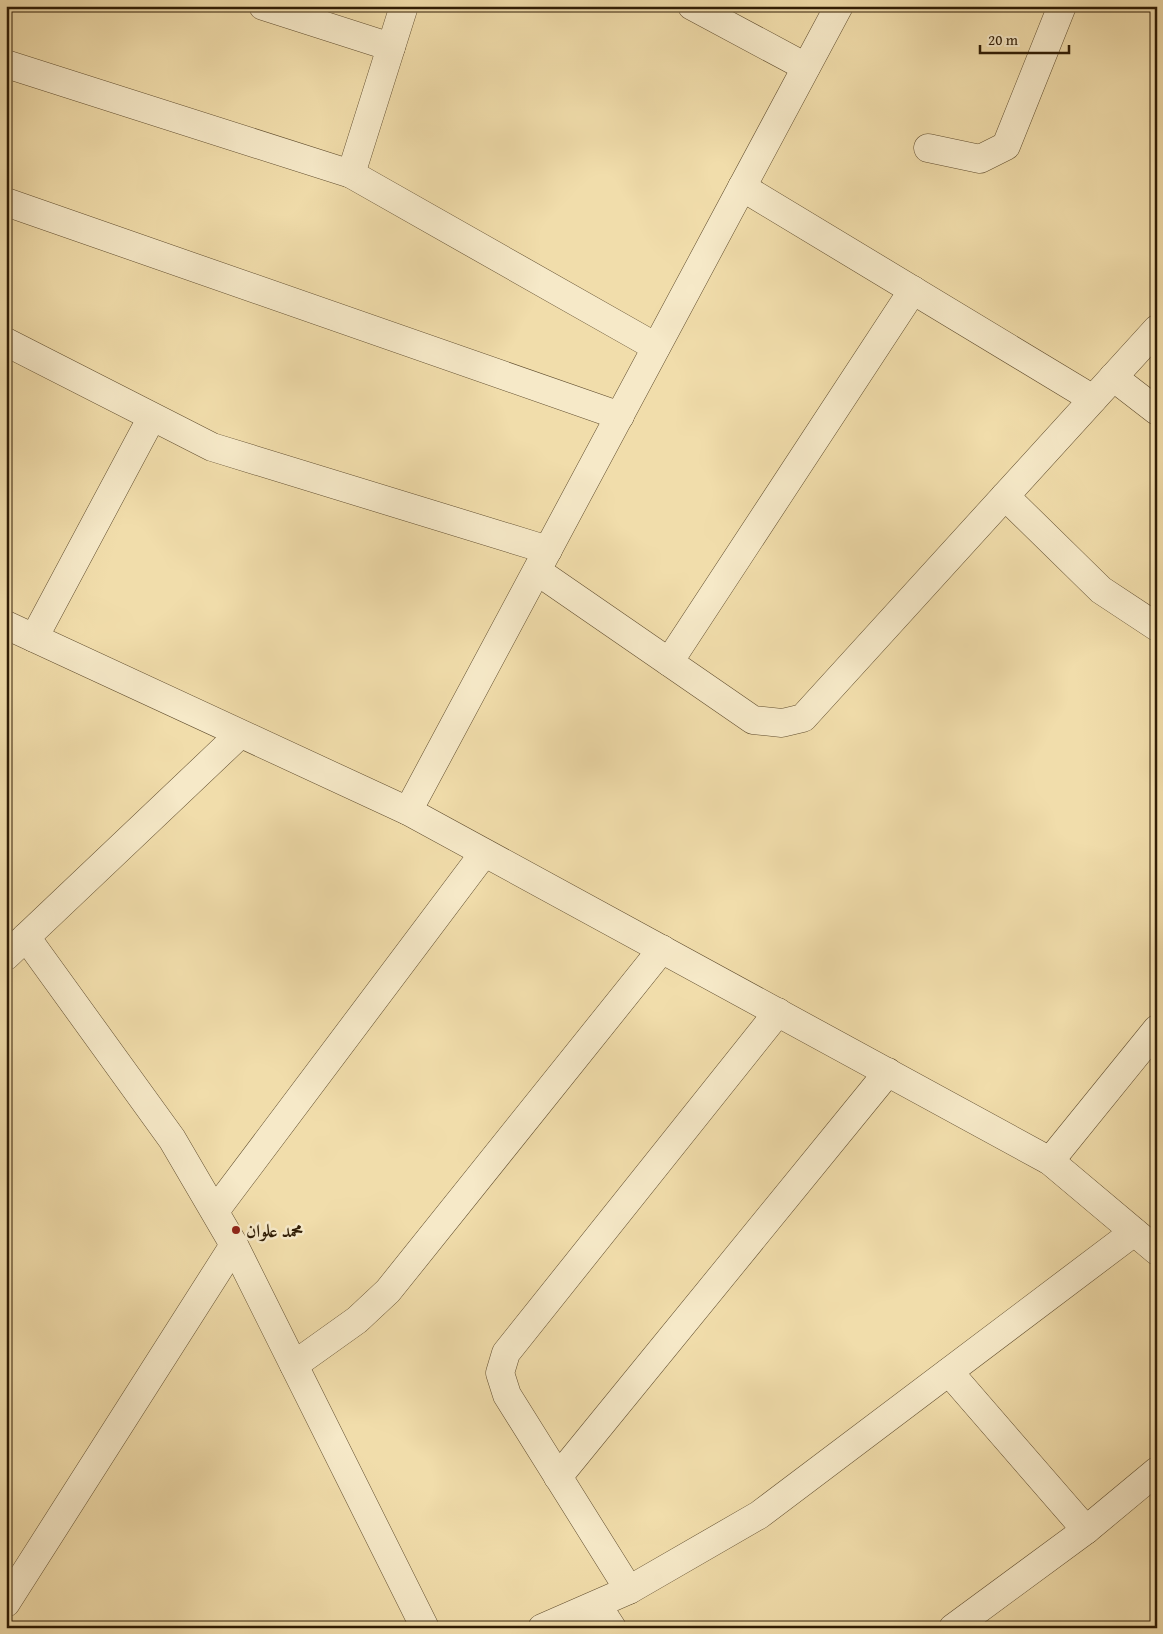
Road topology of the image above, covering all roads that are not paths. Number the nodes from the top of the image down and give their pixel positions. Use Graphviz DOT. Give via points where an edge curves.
graph roads {
  1 [pos="263,6"];
  2 [pos="404,6"];
  3 [pos="692,6"];
  4 [pos="839,6"];
  5 [pos="1062,6"];
  6 [pos="391,47"];
  7 [pos="6,64"];
  8 [pos="806,68"];
  9 [pos="928,148"];
  10 [pos="351,174"];
  11 [pos="742,187"];
  12 [pos="6,202"];
  13 [pos="913,290"];
  14 [pos="1157,328"];
  15 [pos="6,342"];
  16 [pos="656,347"];
  17 [pos="1113,377"];
  18 [pos="1093,398"];
  19 [pos="1157,411"];
  20 [pos="620,416"];
  21 [pos="152,417"];
  22 [pos="1005,496"];
  23 [pos="543,561"];
  24 [pos="6,625"];
  25 [pos="1157,627"];
  26 [pos="34,638"];
  27 [pos="669,662"];
  28 [pos="240,734"];
  29 [pos="408,811"];
  30 [pos="484,853"];
  31 [pos="26,937"];
  32 [pos="662,949"];
  33 [pos="6,956"];
  34 [pos="778,1012"];
  35 [pos="1157,1029"];
  36 [pos="888,1072"];
  37 [pos="1050,1161"];
  38 [pos="214,1211"];
  39 [pos="1134,1232"];
  40 [pos="234,1245"];
  41 [pos="1157,1251"];
  42 [pos="294,1364"];
  43 [pos="949,1372"];
  44 [pos="1157,1470"];
  45 [pos="558,1477"];
  46 [pos="1086,1530"];
  47 [pos="629,1590"];
  48 [pos="6,1603"];
  49 [pos="597,1605"];
  50 [pos="426,1628"];
  51 [pos="542,1628"];
  52 [pos="612,1628"];
  53 [pos="953,1628"];
  1 -- 6 [label="street"];
  2 -- 6 [label="street"];
  3 -- 8 [label="street"];
  4 -- 8 [label="street"];
  5 -- 9 [label="street" via="1006,146 980,159"];
  6 -- 10 [label="street"];
  7 -- 10 [label="street"];
  8 -- 11 [label="street"];
  10 -- 16 [label="street"];
  11 -- 13 [label="street"];
  11 -- 16 [label="street"];
  12 -- 20 [label="street"];
  13 -- 18 [label="street"];
  13 -- 27 [label="street"];
  14 -- 17 [label="street"];
  15 -- 21 [label="street"];
  16 -- 20 [label="street"];
  17 -- 18 [label="street"];
  17 -- 19 [label="street"];
  18 -- 22 [label="street"];
  20 -- 23 [label="street"];
  21 -- 23 [label="street" via="212,447"];
  21 -- 26 [label="street"];
  22 -- 25 [label="street" via="1101,590"];
  22 -- 27 [label="street" via="803,718 782,723 753,720"];
  23 -- 27 [label="street"];
  23 -- 29 [label="street"];
  24 -- 26 [label="street"];
  26 -- 28 [label="street"];
  28 -- 29 [label="street"];
  28 -- 31 [label="street"];
  29 -- 30 [label="street"];
  30 -- 32 [label="street"];
  30 -- 38 [label="street"];
  31 -- 33 [label="street"];
  31 -- 38 [label="street" via="172,1139"];
  32 -- 34 [label="street"];
  32 -- 42 [label="street" via="388,1291 357,1320"];
  34 -- 36 [label="street"];
  34 -- 45 [label="street" via="506,1353 500,1373 507,1395"];
  35 -- 37 [label="street"];
  36 -- 37 [label="street"];
  36 -- 45 [label="street"];
  37 -- 39 [label="street"];
  38 -- 40 [label="street"];
  39 -- 41 [label="street"];
  39 -- 43 [label="street"];
  40 -- 42 [label="street"];
  40 -- 48 [label="street"];
  42 -- 50 [label="street"];
  43 -- 46 [label="street"];
  43 -- 47 [label="street" via="759,1515"];
  44 -- 46 [label="street"];
  45 -- 47 [label="street"];
  46 -- 53 [label="street"];
  47 -- 49 [label="street"];
  49 -- 51 [label="street"];
  49 -- 52 [label="street"];
}
